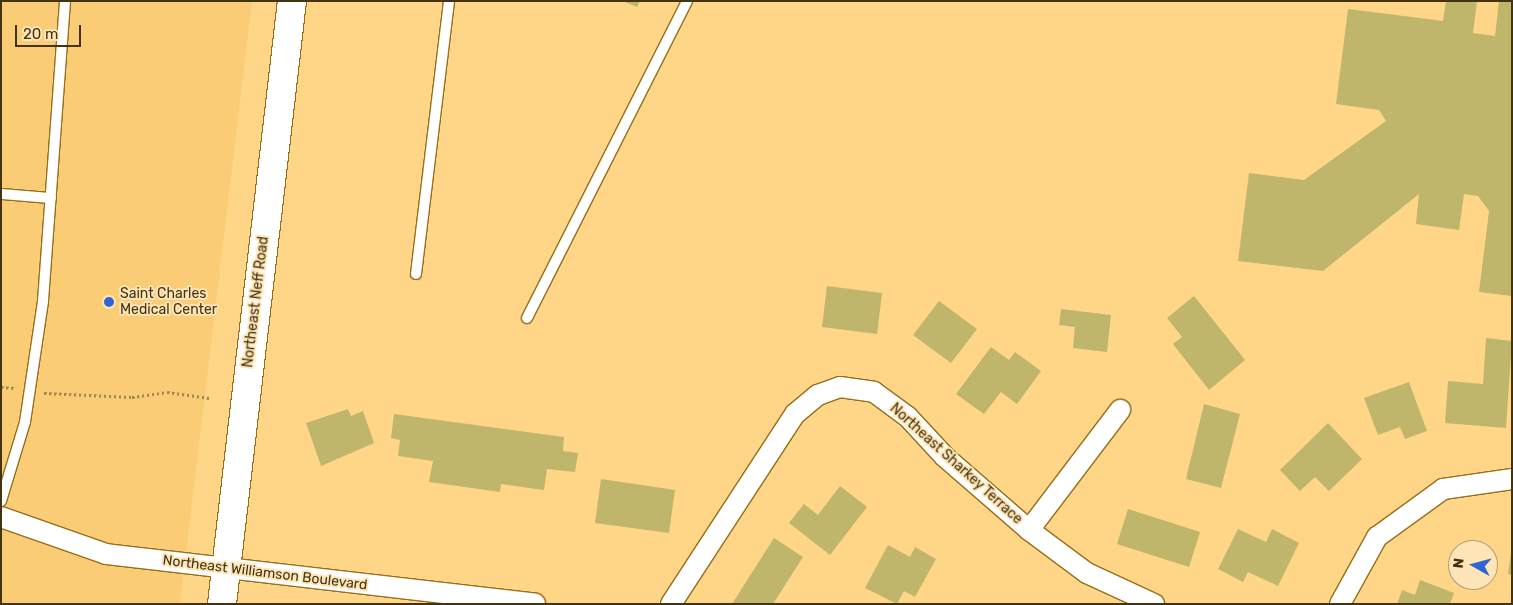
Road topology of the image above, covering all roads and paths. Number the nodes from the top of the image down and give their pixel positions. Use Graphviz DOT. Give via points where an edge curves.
graph roads {
  1 [pos="65,1"];
  2 [pos="292,1"];
  3 [pos="450,1"];
  4 [pos="687,1"];
  5 [pos="2,190"];
  6 [pos="51,198"];
  7 [pos="416,274"];
  8 [pos="527,318"];
  9 [pos="1,387"];
  10 [pos="30,390"];
  11 [pos="210,398"];
  12 [pos="1120,410"];
  13 [pos="1512,479"];
  14 [pos="1,501"];
  15 [pos="1,517"];
  16 [pos="1029,530"];
  17 [pos="226,569"];
  18 [pos="529,603"];
  19 [pos="222,604"];
  20 [pos="671,604"];
  21 [pos="1154,604"];
  22 [pos="1340,604"];
  1 -- 6 [label="lane"];
  2 -- 17 [label="main road, Northeast Neff Road"];
  3 -- 7 [label="lane"];
  4 -- 8 [label="lane"];
  5 -- 6 [label="lane"];
  6 -- 10 [label="lane"];
  9 -- 10 [label="path"];
  10 -- 11 [label="path" via="68,396 132,397 167,392"];
  10 -- 14 [label="lane"];
  12 -- 16 [label="street"];
  13 -- 22 [label="street" via="1443,489 1377,536"];
  15 -- 17 [label="street, Northeast Williamson Boulevard" via="106,554"];
  16 -- 20 [label="street, Northeast Sharkey Terrace" via="945,457 908,417 874,392 840,387 818,395 795,414"];
  16 -- 21 [label="street, Northeast Sharkey Terrace" via="1087,573"];
  17 -- 18 [label="street, Northeast Williamson Boulevard"];
  17 -- 19 [label="main road, Northeast Neff Road"];
}
